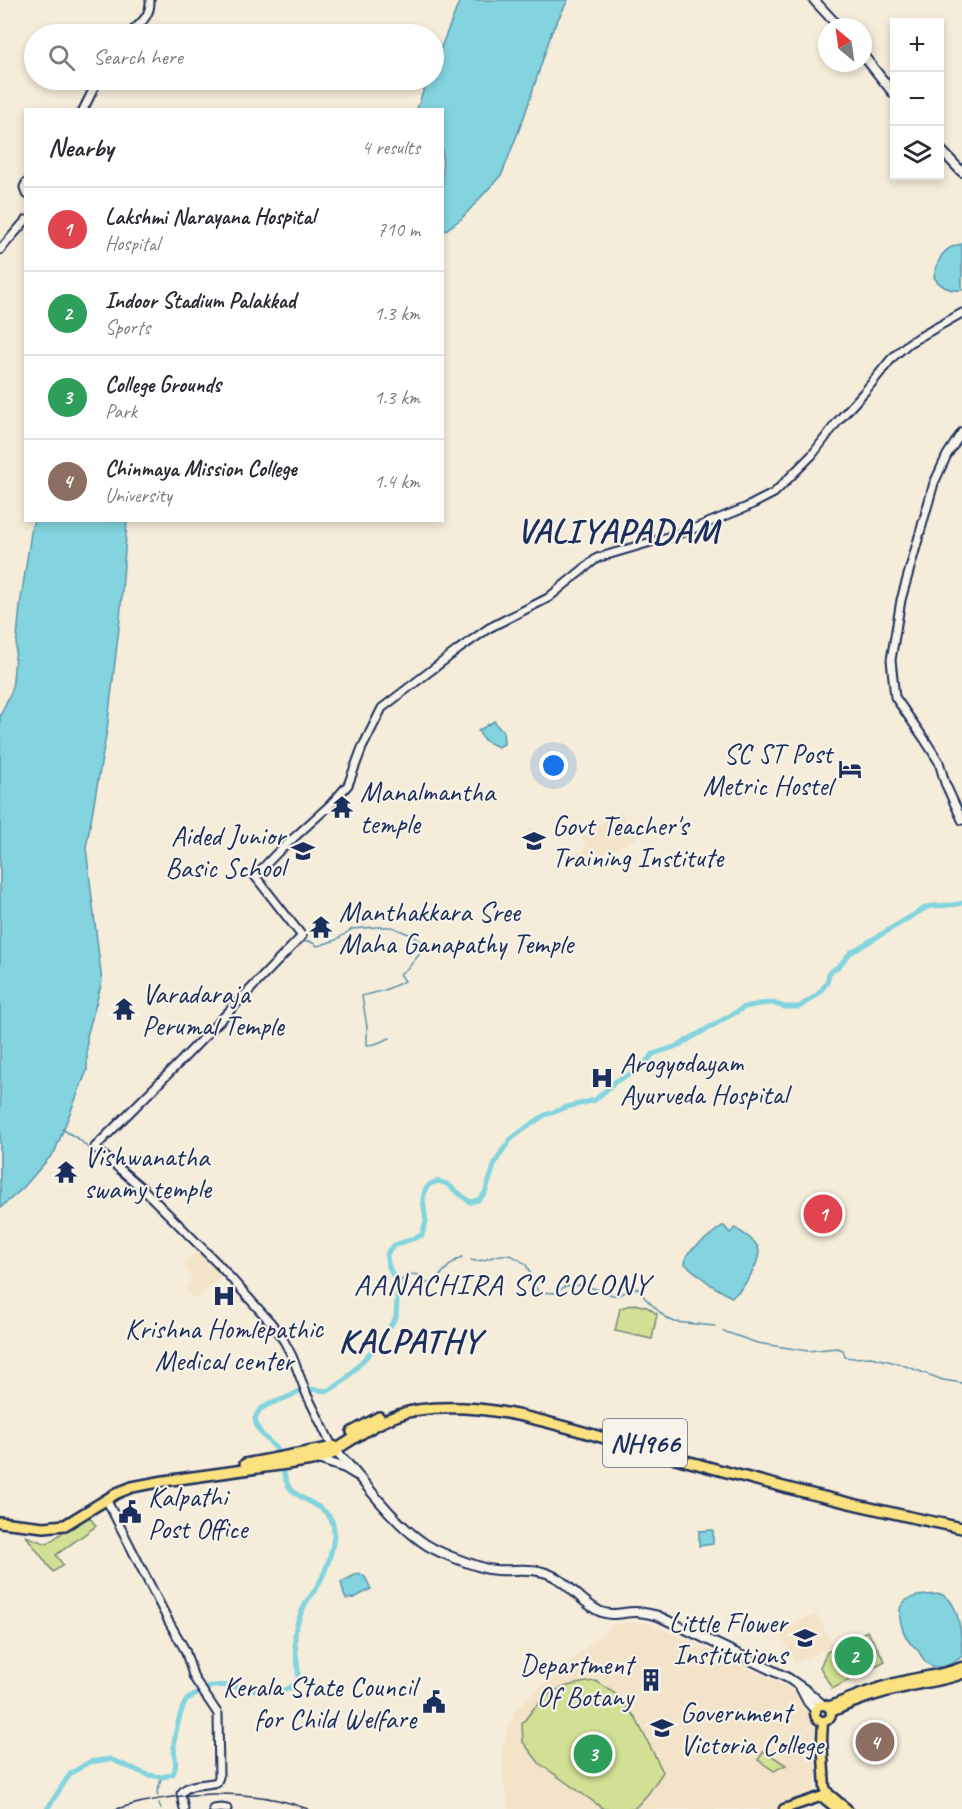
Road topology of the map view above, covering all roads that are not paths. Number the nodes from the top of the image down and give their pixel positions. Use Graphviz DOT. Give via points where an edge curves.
graph roads {
  1 [pos="150,0"];
  2 [pos="814,0"];
  3 [pos="831,18"];
  4 [pos="138,24"];
  5 [pos="872,67"];
  6 [pos="890,89"];
  7 [pos="93,90"];
  8 [pos="84,108"];
  9 [pos="944,154"];
  10 [pos="962,172"];
  11 [pos="24,222"];
  12 [pos="0,250"];
  13 [pos="962,313"];
  14 [pos="962,432"];
  15 [pos="962,820"];
  16 [pos="333,1449"];
  17 [pos="318,1459"];
  18 [pos="361,1478"];
  19 [pos="106,1499"];
  20 [pos="0,1522"];
  21 [pos="962,1522"];
  22 [pos="39,1526"];
  23 [pos="962,1528"];
  24 [pos="962,1667"];
  25 [pos="962,1674"];
  26 [pos="823,1713"];
  27 [pos="825,1796"];
  28 [pos="184,1809"];
  29 [pos="213,1809"];
  30 [pos="227,1809"];
  31 [pos="784,1809"];
  32 [pos="837,1809"];
  33 [pos="847,1809"];
  1 -- 4 [label="street" via="151,10"];
  2 -- 3 [label="main road"];
  5 -- 6 [label="main road"];
  7 -- 8 [label="street"];
  9 -- 10 [label="main road"];
  11 -- 12 [label="street"];
  13 -- 16 [label="street" via="909,343 892,358 812,455 774,493 688,531 597,558 548,598 489,628 382,708 348,785 255,876 302,936 95,1147 142,1188 272,1324 292,1356"];
  14 -- 15 [label="street" via="934,483 901,600 891,660 894,697 939,762"];
  16 -- 17 [label="highway, NH966"];
  16 -- 18 [label="main road"];
  16 -- 21 [label="highway, NH966" via="366,1423 390,1411 443,1403 488,1406 552,1417"];
  16 -- 22 [label="highway, NH966" via="128,1485 69,1520"];
  16 -- 23 [label="highway, NH966" via="407,1412 442,1408 500,1412"];
  17 -- 18 [label="main road"];
  17 -- 19 [label="highway, NH966" via="147,1483"];
  18 -- 26 [label="main road" via="422,1542 486,1569 546,1572 601,1612 658,1616 788,1678"];
  19 -- 22 [label="highway, NH966" via="70,1523"];
  19 -- 28 [label="street" via="185,1650 194,1678 218,1714 219,1777 214,1784 184,1789"];
  20 -- 22 [label="highway, NH966"];
  24 -- 26 [label="main road" via="874,1689"];
  25 -- 26 [label="main road" via="874,1695"];
  26 -- 27 [label="main road" via="818,1733"];
  27 -- 31 [label="main road"];
  27 -- 32 [label="main road"];
  27 -- 33 [label="main road"];
  29 -- 30 [label="street"];
}
